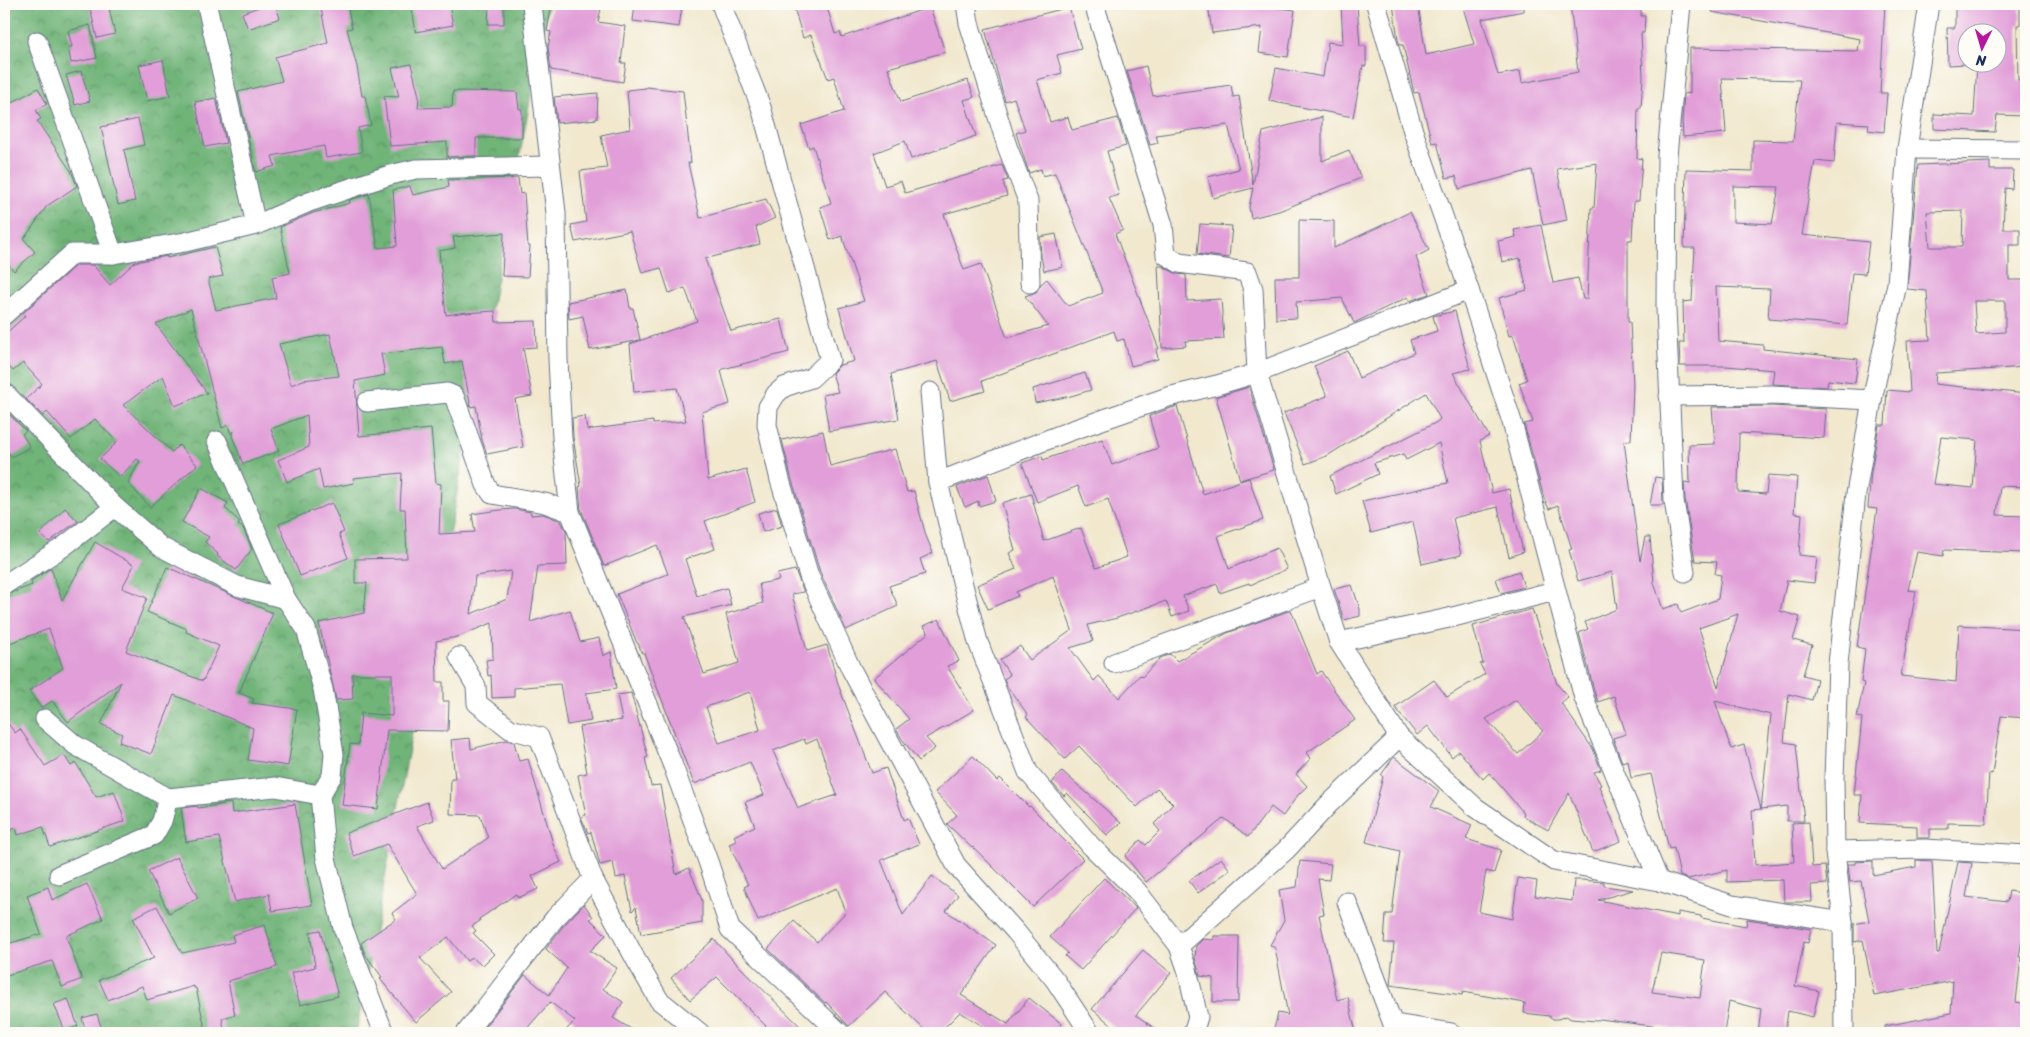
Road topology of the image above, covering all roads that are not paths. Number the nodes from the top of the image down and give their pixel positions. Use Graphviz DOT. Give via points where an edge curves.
graph roads {
  1 [pos="532,4"];
  2 [pos="721,4"];
  3 [pos="966,4"];
  4 [pos="1094,4"];
  5 [pos="1376,4"];
  6 [pos="1681,4"];
  7 [pos="1929,4"];
  8 [pos="207,6"];
  9 [pos="37,41"];
  10 [pos="1906,149"];
  11 [pos="2026,150"];
  12 [pos="549,166"];
  13 [pos="256,225"];
  14 [pos="113,254"];
  15 [pos="1030,283"];
  16 [pos="1469,290"];
  17 [pos="4,315"];
  18 [pos="1257,373"];
  19 [pos="4,392"];
  20 [pos="930,392"];
  21 [pos="1669,396"];
  22 [pos="1872,400"];
  23 [pos="367,402"];
  24 [pos="217,441"];
  25 [pos="938,482"];
  26 [pos="115,507"];
  27 [pos="570,512"];
  28 [pos="1685,572"];
  29 [pos="4,585"];
  30 [pos="1320,587"];
  31 [pos="1555,591"];
  32 [pos="286,599"];
  33 [pos="1339,642"];
  34 [pos="459,657"];
  35 [pos="1114,663"];
  36 [pos="45,719"];
  37 [pos="1399,736"];
  38 [pos="320,795"];
  39 [pos="168,798"];
  40 [pos="1834,851"];
  41 [pos="2026,855"];
  42 [pos="60,875"];
  43 [pos="593,879"];
  44 [pos="1660,882"];
  45 [pos="1347,902"];
  46 [pos="1843,922"];
  47 [pos="1180,946"];
  48 [pos="1394,1029"];
  49 [pos="378,1032"];
  50 [pos="466,1033"];
  51 [pos="700,1033"];
  52 [pos="840,1033"];
  53 [pos="1090,1033"];
  54 [pos="1193,1033"];
  55 [pos="1452,1033"];
  56 [pos="1844,1033"];
  1 -- 12 [label="street"];
  2 -- 53 [label="street" via="761,107 830,360 811,378 784,387 768,407 767,425 780,480 809,576 850,669 956,865 1055,980"];
  3 -- 15 [label="street" via="1004,137 1028,201"];
  4 -- 18 [label="street" via="1163,225 1166,255 1179,263 1247,272 1253,290"];
  5 -- 16 [label="street" via="1413,131"];
  6 -- 21 [label="street" via="1668,156 1666,308"];
  7 -- 10 [label="street"];
  8 -- 13 [label="street"];
  9 -- 14 [label="street"];
  10 -- 11 [label="street"];
  10 -- 22 [label="street" via="1897,284"];
  12 -- 13 [label="street" via="416,169 309,202"];
  12 -- 27 [label="street" via="556,213 558,359"];
  13 -- 14 [label="street" via="185,242"];
  14 -- 17 [label="street" via="72,254"];
  16 -- 18 [label="street"];
  16 -- 31 [label="street" via="1512,422"];
  18 -- 25 [label="street" via="1168,397"];
  18 -- 30 [label="street"];
  19 -- 26 [label="street"];
  20 -- 25 [label="street"];
  21 -- 22 [label="street" via="1772,395"];
  21 -- 28 [label="street" via="1674,500"];
  22 -- 40 [label="street" via="1856,494 1838,664"];
  23 -- 27 [label="street" via="446,393 454,396 486,486 492,494 545,503"];
  24 -- 32 [label="street"];
  25 -- 47 [label="street" via="978,642 1028,772 1091,846 1138,891"];
  26 -- 29 [label="street" via="63,547"];
  26 -- 32 [label="street" via="161,546 237,586"];
  27 -- 52 [label="street" via="673,766 730,929"];
  30 -- 33 [label="street"];
  30 -- 35 [label="street"];
  31 -- 33 [label="street"];
  31 -- 44 [label="street" via="1584,698"];
  32 -- 38 [label="street" via="306,629 330,726 334,754 332,776"];
  33 -- 37 [label="street"];
  34 -- 43 [label="street" via="476,686 477,703 510,729 539,737"];
  36 -- 39 [label="street" via="75,745"];
  37 -- 44 [label="street" via="1475,807 1554,861"];
  37 -- 47 [label="street" via="1286,850"];
  38 -- 39 [label="street" via="275,787"];
  38 -- 49 [label="street" via="326,858 343,928"];
  39 -- 42 [label="street" via="162,821 154,835"];
  40 -- 41 [label="street" via="1925,849"];
  40 -- 46 [label="street"];
  43 -- 50 [label="street" via="555,918"];
  43 -- 51 [label="street" via="659,1000"];
  44 -- 46 [label="street" via="1732,904"];
  45 -- 48 [label="street"];
  46 -- 56 [label="street"];
  47 -- 54 [label="street" via="1198,1017"];
  48 -- 55 [label="street"];
}
